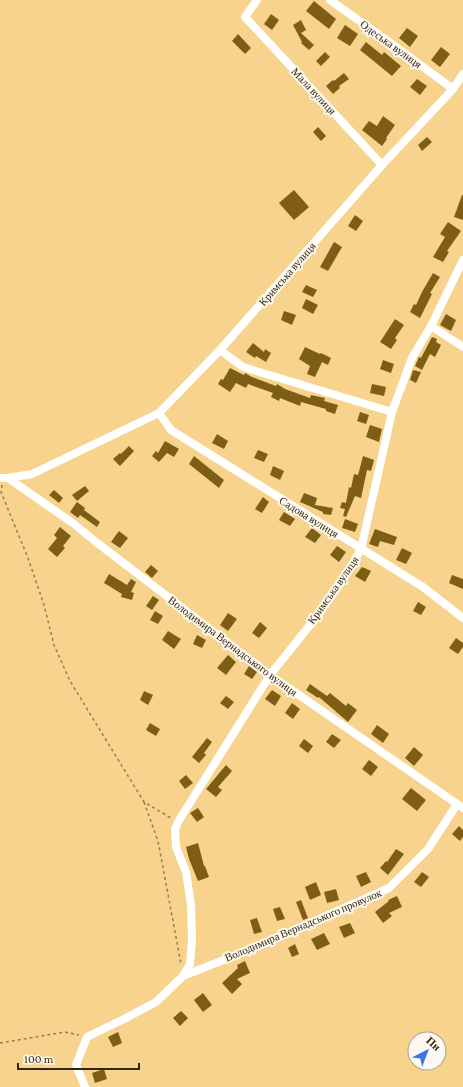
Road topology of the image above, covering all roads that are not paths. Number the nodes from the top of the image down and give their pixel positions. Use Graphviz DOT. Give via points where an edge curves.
graph roads {
  1 [pos="257,0"];
  2 [pos="330,0"];
  3 [pos="463,74"];
  4 [pos="452,89"];
  5 [pos="382,164"];
  6 [pos="463,260"];
  7 [pos="431,326"];
  8 [pos="463,347"];
  9 [pos="220,350"];
  10 [pos="392,412"];
  11 [pos="159,413"];
  12 [pos="4,478"];
  13 [pos="361,549"];
  14 [pos="463,618"];
  15 [pos="270,675"];
  16 [pos="460,806"];
  17 [pos="183,976"];
  18 [pos="85,1087"];
  1 -- 5 [label="street, Мала вулиця" via="245,18"];
  2 -- 4 [label="street, Одеська вулиця"];
  3 -- 4 [label="street, Кримська вулиця"];
  4 -- 5 [label="street, Кримська вулиця"];
  5 -- 9 [label="street, Кримська вулиця"];
  6 -- 7 [label="street, Кримська вулиця"];
  7 -- 8 [label="street"];
  7 -- 10 [label="street, Кримська вулиця" via="412,358"];
  9 -- 10 [label="street" via="243,367"];
  9 -- 11 [label="street, Кримська вулиця"];
  10 -- 13 [label="street, Кримська вулиця"];
  11 -- 12 [label="street, Кримська вулиця" via="32,474"];
  11 -- 13 [label="street, Садова вулиця" via="171,430"];
  12 -- 15 [label="street, Володимира Вернадського вулиця" via="74,524"];
  13 -- 14 [label="street, Садова вулиця" via="422,587"];
  13 -- 15 [label="street, Кримська вулиця" via="318,615"];
  15 -- 16 [label="street, Володимира Вернадського вулиця"];
  15 -- 17 [label="street, Кримська вулиця" via="177,826 176,847 186,872 191,905 190,964"];
  16 -- 17 [label="street, Володимира Вернадського провулок" via="428,849 389,888 259,946"];
  17 -- 18 [label="street" via="156,1002 87,1037 76,1065"];
}
